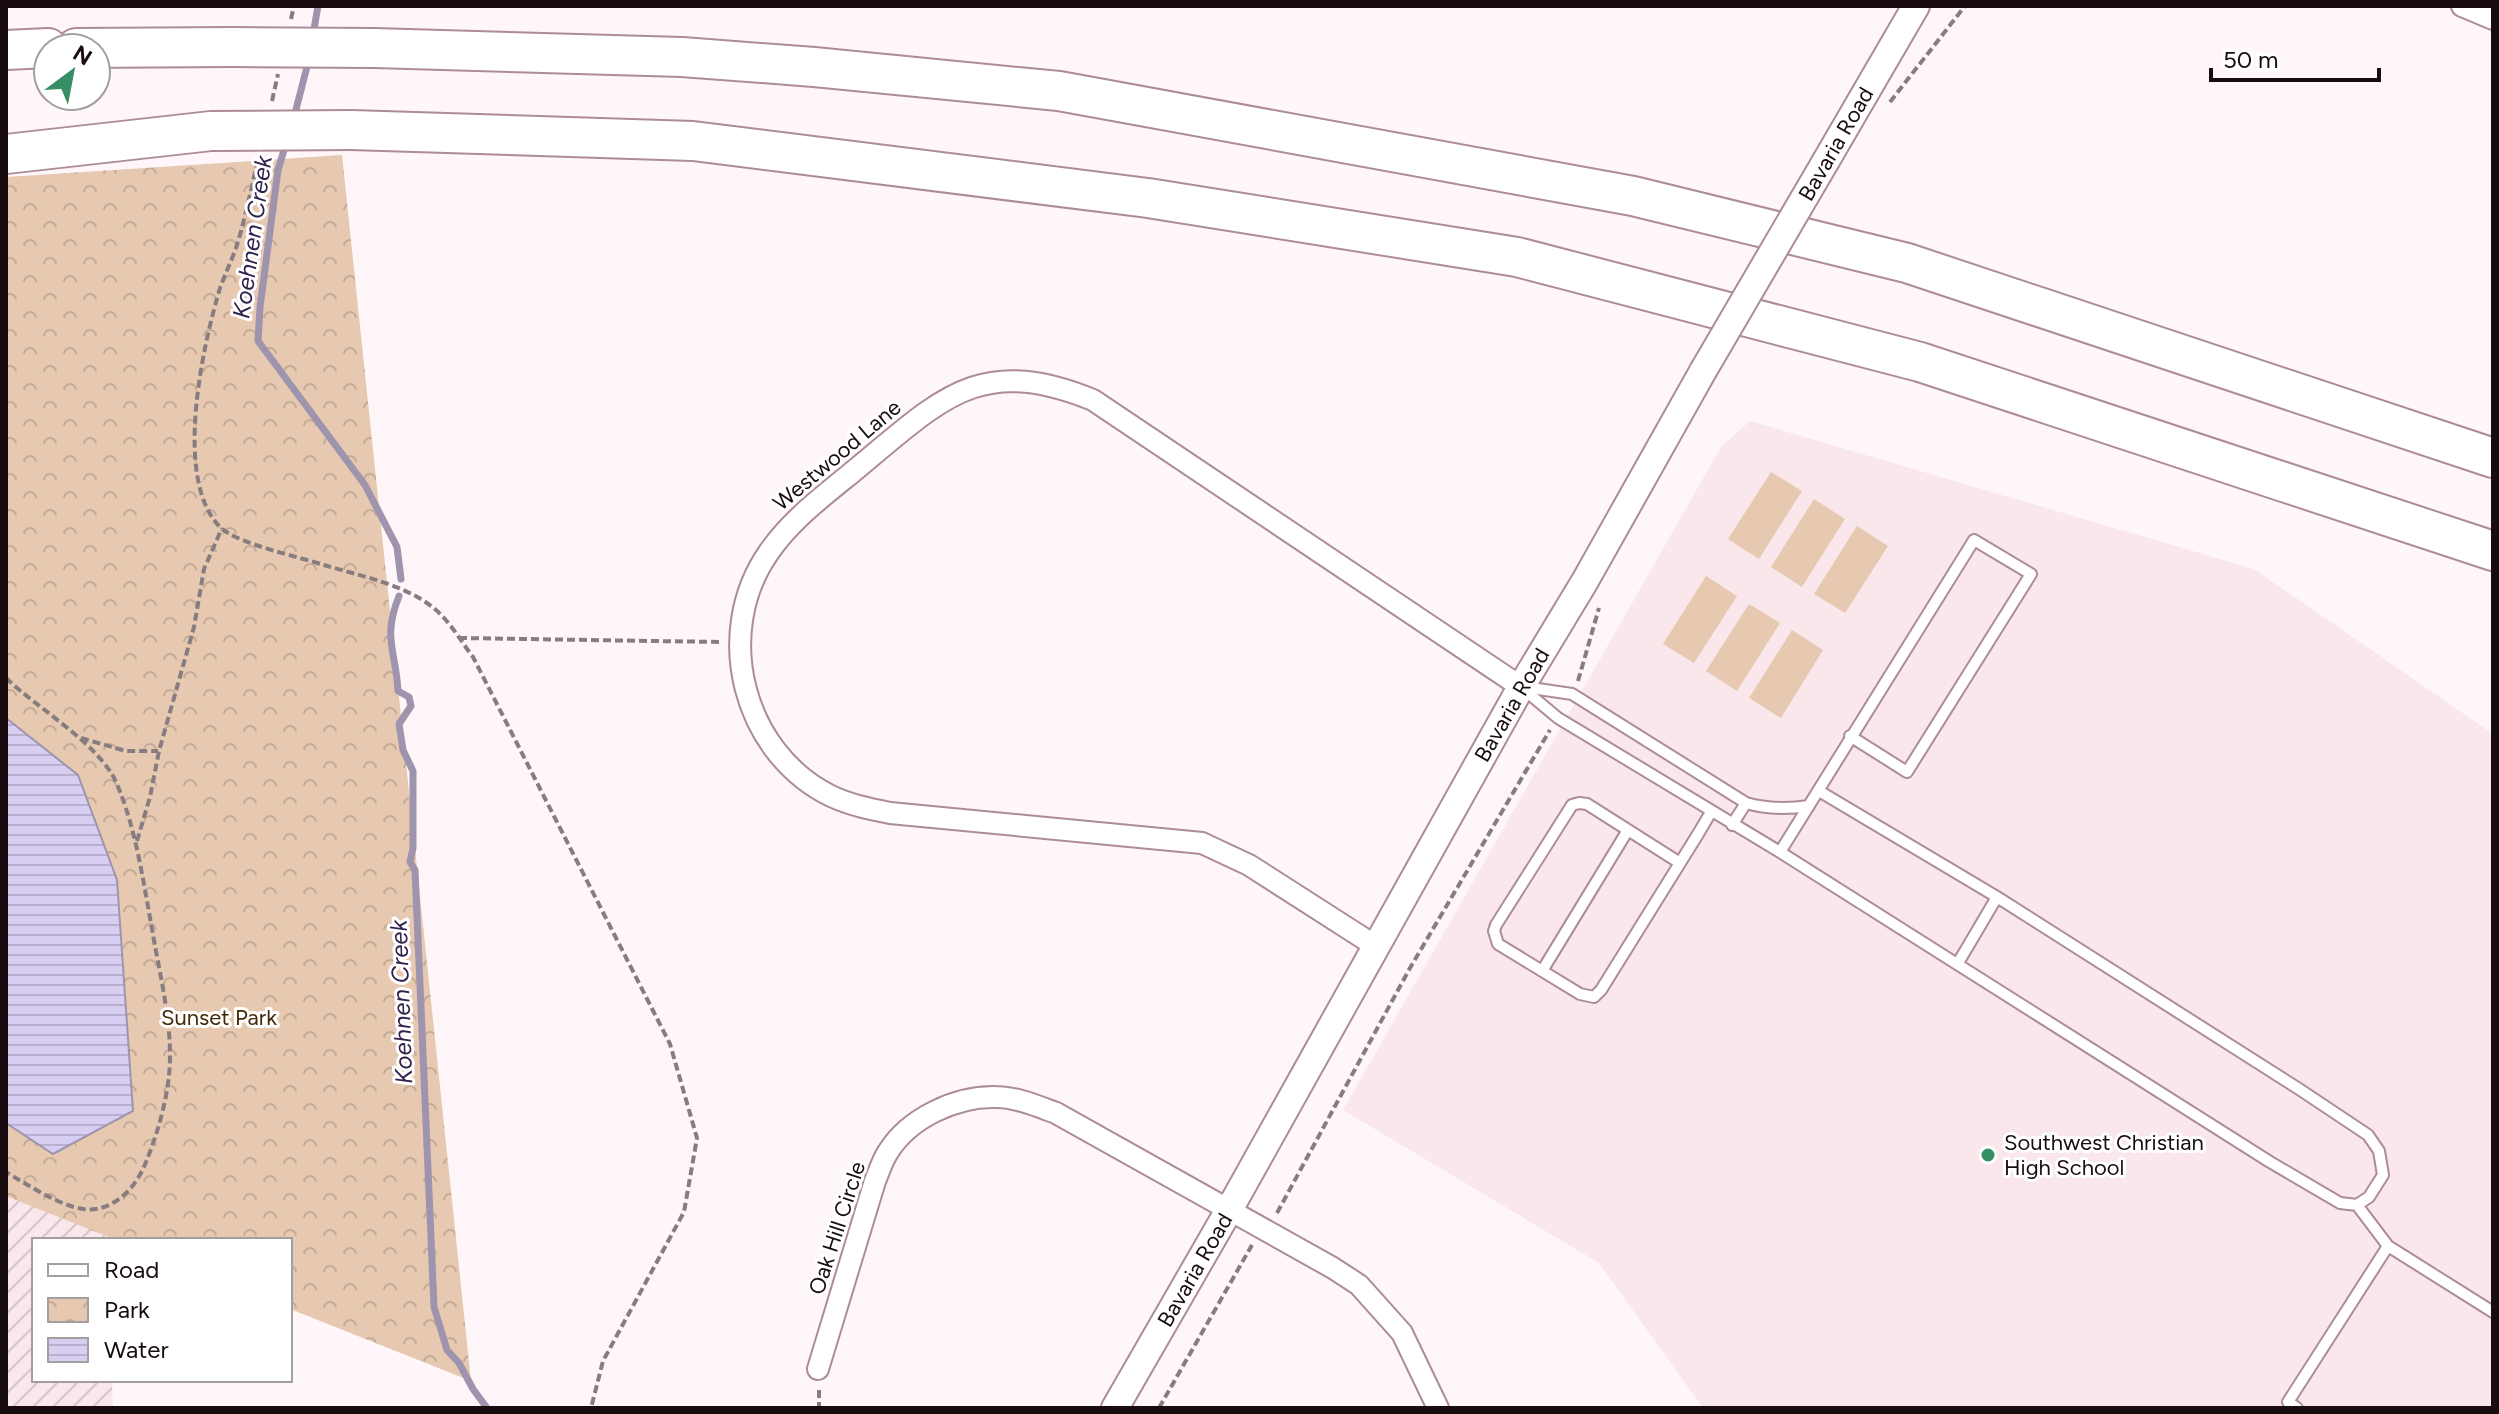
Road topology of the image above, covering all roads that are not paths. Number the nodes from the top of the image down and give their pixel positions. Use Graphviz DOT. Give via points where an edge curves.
graph roads {
  1 [pos="1916,6"];
  2 [pos="2462,6"];
  3 [pos="2493,19"];
  4 [pos="112,48"];
  5 [pos="32,49"];
  6 [pos="6,50"];
  7 [pos="6,154"];
  8 [pos="2493,458"];
  9 [pos="2493,551"];
  10 [pos="1521,687"];
  11 [pos="1850,736"];
  12 [pos="1819,791"];
  13 [pos="1746,803"];
  14 [pos="1809,806"];
  15 [pos="1711,812"];
  16 [pos="1732,825"];
  17 [pos="1628,830"];
  18 [pos="1780,852"];
  19 [pos="1680,863"];
  20 [pos="1997,897"];
  21 [pos="1377,947"];
  22 [pos="1958,963"];
  23 [pos="1542,971"];
  24 [pos="2357,1205"];
  25 [pos="1229,1210"];
  26 [pos="2388,1246"];
  27 [pos="2493,1312"];
  28 [pos="818,1369"];
  29 [pos="1115,1408"];
  30 [pos="1438,1408"];
  31 [pos="2297,1408"];
  1 -- 10 [label="street, Bavaria Road, bridge"];
  2 -- 3 [label="street"];
  4 -- 8 [label="highway, bridge" via="374,48 682,57 1059,91 1633,196 1907,263"];
  5 -- 6 [label="highway"];
  7 -- 9 [label="highway, bridge" via="211,131 693,141 1148,198 1517,257 1920,362"];
  10 -- 13 [label="lane" via="1572,694"];
  10 -- 15 [label="lane" via="1558,718"];
  10 -- 21 [label="street, Bavaria Road"];
  10 -- 21 [label="street, Westwood Lane" via="1093,400 1030,382 1000,381 966,389 930,407 790,524 767,554 750,588 740,642 741,674 762,731 807,781 831,796 890,813 1202,843 1249,865"];
  11 -- 11 [label="lane" via="1974,540 2031,574 1907,772"];
  11 -- 12 [label="lane"];
  12 -- 14 [label="lane"];
  12 -- 20 [label="lane"];
  13 -- 14 [label="lane"];
  13 -- 16 [label="lane"];
  14 -- 18 [label="lane"];
  15 -- 16 [label="lane"];
  15 -- 19 [label="lane"];
  16 -- 18 [label="lane"];
  17 -- 19 [label="lane"];
  17 -- 23 [label="lane"];
  17 -- 23 [label="lane" via="1587,804 1572,805 1496,925 1498,944"];
  18 -- 22 [label="lane"];
  19 -- 23 [label="lane" via="1594,997"];
  20 -- 22 [label="lane"];
  20 -- 24 [label="lane" via="2368,1135 2379,1151 2383,1175"];
  21 -- 25 [label="street, Bavaria Road"];
  22 -- 24 [label="lane" via="2270,1162 2340,1203"];
  24 -- 26 [label="lane"];
  25 -- 28 [label="street, Oak Hill Circle" via="1056,1113 996,1097 962,1100 906,1131 888,1152"];
  25 -- 29 [label="street, Bavaria Road"];
  25 -- 30 [label="street, Oak Hill Circle" via="1359,1285 1402,1333"];
  26 -- 27 [label="lane"];
  26 -- 31 [label="lane" via="2288,1402"];
}
